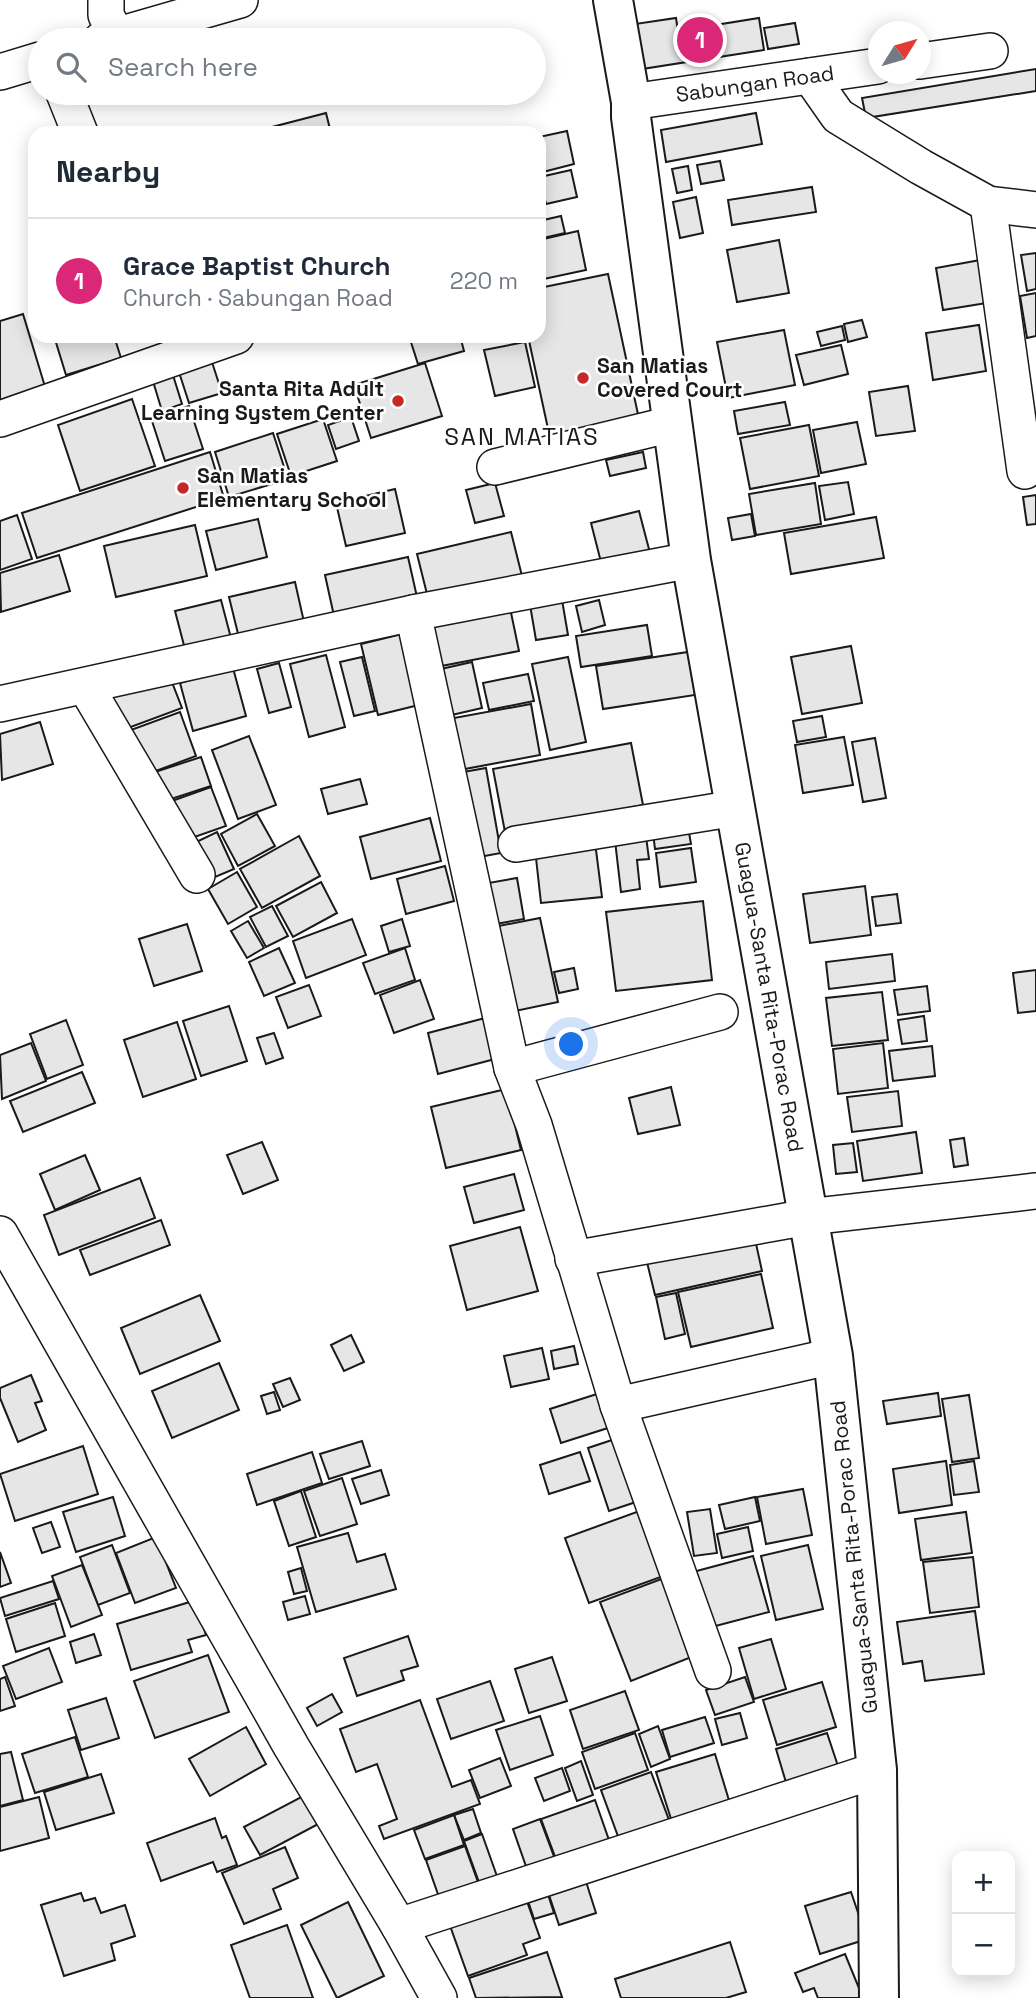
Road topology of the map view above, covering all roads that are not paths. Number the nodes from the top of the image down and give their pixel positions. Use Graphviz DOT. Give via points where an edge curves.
graph roads {
  1 [pos="240,0"];
  2 [pos="613,0"];
  3 [pos="104,18"];
  4 [pos="990,51"];
  5 [pos="931,59"];
  6 [pos="28,64"];
  7 [pos="868,67"];
  8 [pos="0,72"];
  9 [pos="810,75"];
  10 [pos="631,102"];
  11 [pos="69,105"];
  12 [pos="77,126"];
  13 [pos="988,204"];
  14 [pos="1036,210"];
  15 [pos="183,345"];
  16 [pos="0,419"];
  17 [pos="672,424"];
  18 [pos="495,467"];
  19 [pos="1025,471"];
  20 [pos="691,560"];
  21 [pos="413,613"];
  22 [pos="86,687"];
  23 [pos="0,704"];
  24 [pos="736,808"];
  25 [pos="516,844"];
  26 [pos="197,875"];
  27 [pos="720,1012"];
  28 [pos="512,1068"];
  29 [pos="1036,1191"];
  30 [pos="807,1217"];
  31 [pos="0,1234"];
  32 [pos="573,1259"];
  33 [pos="833,1356"];
  34 [pos="618,1405"];
  35 [pos="713,1671"];
  36 [pos="877,1770"];
  37 [pos="399,1926"];
  38 [pos="439,1998"];
  39 [pos="879,1998"];
  1 -- 3 [label="street"];
  2 -- 10 [label="main road, Guagua-Santa Rita-Porac Road"];
  4 -- 5 [label="street"];
  6 -- 8 [label="street"];
  7 -- 9 [label="street, Sabungan Road"];
  9 -- 10 [label="street, Sabungan Road"];
  9 -- 13 [label="street" via="838,116"];
  10 -- 17 [label="main road, Guagua-Santa Rita-Porac Road"];
  11 -- 12 [label="street"];
  13 -- 14 [label="street"];
  13 -- 19 [label="street"];
  15 -- 16 [label="street"];
  17 -- 18 [label="street"];
  17 -- 20 [label="main road, Guagua-Santa Rita-Porac Road"];
  20 -- 21 [label="street"];
  20 -- 24 [label="main road, Guagua-Santa Rita-Porac Road"];
  21 -- 22 [label="street"];
  21 -- 28 [label="street"];
  22 -- 23 [label="street"];
  22 -- 26 [label="street"];
  24 -- 25 [label="street"];
  24 -- 30 [label="main road, Guagua-Santa Rita-Porac Road"];
  27 -- 28 [label="street"];
  28 -- 32 [label="street" via="534,1125"];
  29 -- 30 [label="street"];
  30 -- 32 [label="street"];
  30 -- 33 [label="main road, Guagua-Santa Rita-Porac Road"];
  31 -- 37 [label="street" via="291,1746"];
  32 -- 34 [label="street"];
  33 -- 34 [label="street"];
  33 -- 36 [label="main road, Guagua-Santa Rita-Porac Road"];
  34 -- 35 [label="street"];
  36 -- 37 [label="street"];
  36 -- 39 [label="main road, Guagua-Santa Rita-Porac Road"];
  37 -- 38 [label="street"];
}
